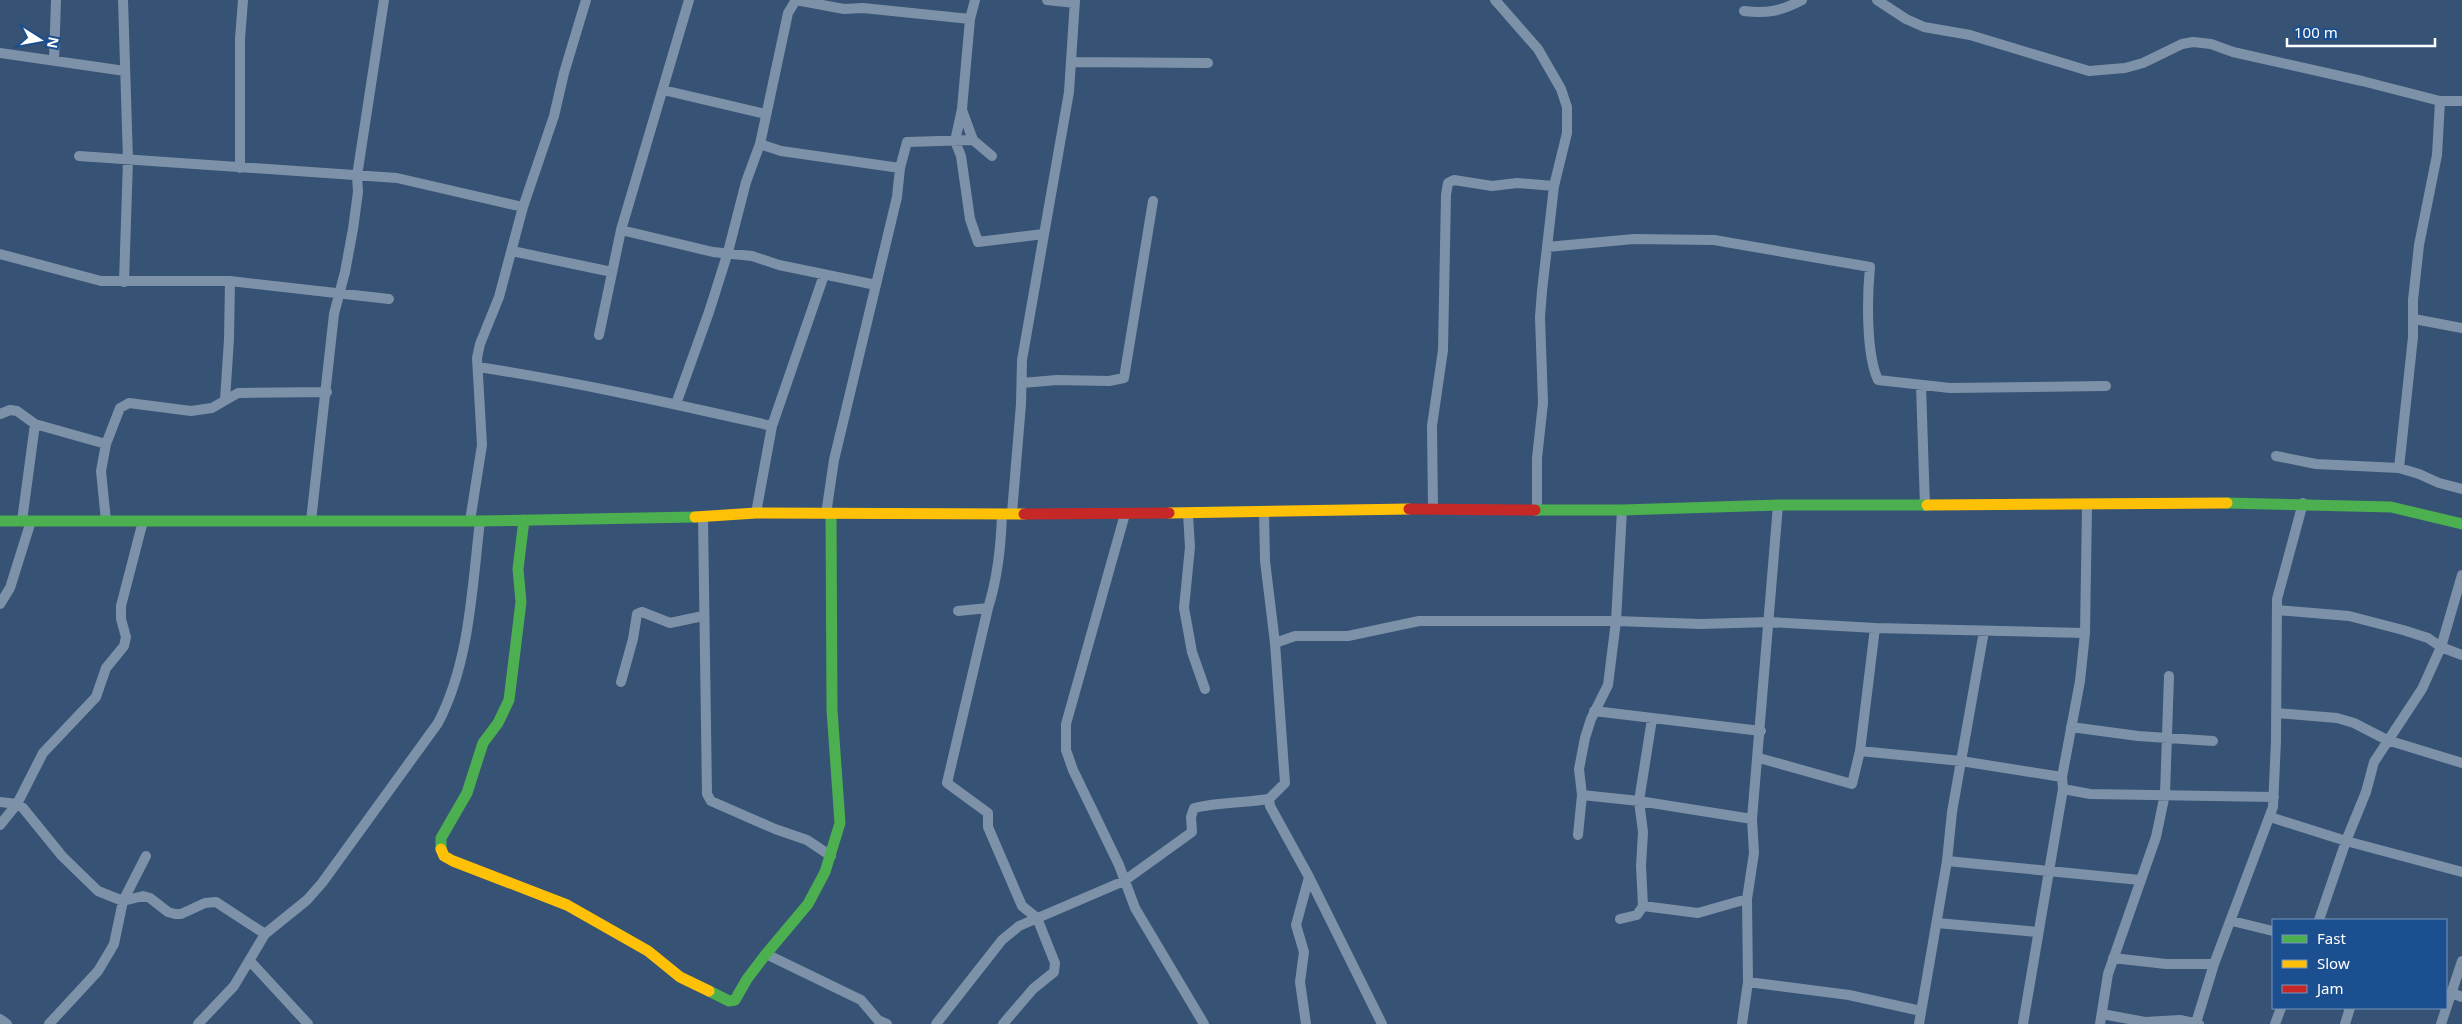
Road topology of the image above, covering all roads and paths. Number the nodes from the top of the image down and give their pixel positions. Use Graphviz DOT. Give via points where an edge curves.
graph roads {
  1 [pos="56,0"];
  2 [pos="122,0"];
  3 [pos="243,0"];
  4 [pos="384,0"];
  5 [pos="586,0"];
  6 [pos="689,0"];
  7 [pos="975,0"];
  8 [pos="1047,0"];
  9 [pos="1495,0"];
  10 [pos="1802,0"];
  11 [pos="1877,0"];
  12 [pos="1075,2"];
  13 [pos="863,4"];
  14 [pos="1744,10"];
  15 [pos="970,19"];
  16 [pos="0,53"];
  17 [pos="54,60"];
  18 [pos="1071,62"];
  19 [pos="1208,63"];
  20 [pos="125,71"];
  21 [pos="663,90"];
  22 [pos="2440,101"];
  23 [pos="2462,101"];
  24 [pos="962,109"];
  25 [pos="766,114"];
  26 [pos="955,140"];
  27 [pos="973,140"];
  28 [pos="760,144"];
  29 [pos="79,156"];
  30 [pos="992,156"];
  31 [pos="128,160"];
  32 [pos="240,168"];
  33 [pos="900,168"];
  34 [pos="357,176"];
  35 [pos="1554,186"];
  36 [pos="1153,200"];
  37 [pos="523,207"];
  38 [pos="621,230"];
  39 [pos="1044,234"];
  40 [pos="1547,247"];
  41 [pos="512,251"];
  42 [pos="728,252"];
  43 [pos="0,254"];
  44 [pos="612,272"];
  45 [pos="824,274"];
  46 [pos="230,281"];
  47 [pos="124,282"];
  48 [pos="876,285"];
  49 [pos="340,292"];
  50 [pos="389,299"];
  51 [pos="2414,319"];
  52 [pos="2462,328"];
  53 [pos="599,335"];
  54 [pos="478,367"];
  55 [pos="1022,383"];
  56 [pos="1921,386"];
  57 [pos="2106,386"];
  58 [pos="327,392"];
  59 [pos="225,400"];
  60 [pos="676,404"];
  61 [pos="0,414"];
  62 [pos="35,424"];
  63 [pos="772,426"];
  64 [pos="106,444"];
  65 [pos="2276,456"];
  66 [pos="2399,468"];
  67 [pos="2462,489"];
  68 [pos="2303,504"];
  69 [pos="1778,506"];
  70 [pos="1925,506"];
  71 [pos="2087,506"];
  72 [pos="1433,509"];
  73 [pos="1622,510"];
  74 [pos="1264,511"];
  75 [pos="1537,511"];
  76 [pos="756,513"];
  77 [pos="1007,513"];
  78 [pos="828,514"];
  79 [pos="1125,514"];
  80 [pos="1188,514"];
  81 [pos="703,517"];
  82 [pos="311,520"];
  83 [pos="524,520"];
  84 [pos="0,521"];
  85 [pos="27,521"];
  86 [pos="106,521"];
  87 [pos="143,521"];
  88 [pos="475,521"];
  89 [pos="2462,524"];
  90 [pos="2462,575"];
  91 [pos="0,604"];
  92 [pos="988,608"];
  93 [pos="2276,610"];
  94 [pos="958,611"];
  95 [pos="703,616"];
  96 [pos="1616,621"];
  97 [pos="1769,622"];
  98 [pos="1875,628"];
  99 [pos="1984,631"];
  100 [pos="2085,633"];
  101 [pos="1275,643"];
  102 [pos="2441,647"];
  103 [pos="2462,655"];
  104 [pos="2170,676"];
  105 [pos="621,682"];
  106 [pos="1205,689"];
  107 [pos="1594,711"];
  108 [pos="2276,713"];
  109 [pos="1652,719"];
  110 [pos="2071,727"];
  111 [pos="1761,731"];
  112 [pos="2167,737"];
  113 [pos="2387,740"];
  114 [pos="2213,741"];
  115 [pos="1860,751"];
  116 [pos="1759,758"];
  117 [pos="1961,761"];
  118 [pos="2462,763"];
  119 [pos="2062,777"];
  120 [pos="2063,789"];
  121 [pos="2165,794"];
  122 [pos="1582,795"];
  123 [pos="2274,797"];
  124 [pos="1269,799"];
  125 [pos="1639,801"];
  126 [pos="0,802"];
  127 [pos="18,804"];
  128 [pos="2270,817"];
  129 [pos="1752,819"];
  130 [pos="0,826"];
  131 [pos="1578,835"];
  132 [pos="2346,841"];
  133 [pos="146,856"];
  134 [pos="831,856"];
  135 [pos="1947,861"];
  136 [pos="2049,872"];
  137 [pos="2462,872"];
  138 [pos="1309,877"];
  139 [pos="2140,880"];
  140 [pos="1124,882"];
  141 [pos="1747,899"];
  142 [pos="123,901"];
  143 [pos="1642,906"];
  144 [pos="1037,918"];
  145 [pos="1620,918"];
  146 [pos="2319,919"];
  147 [pos="2232,921"];
  148 [pos="1938,923"];
  149 [pos="2272,930"];
  150 [pos="2038,932"];
  151 [pos="265,934"];
  152 [pos="766,954"];
  153 [pos="2113,958"];
  154 [pos="250,961"];
  155 [pos="2462,961"];
  156 [pos="2214,964"];
  157 [pos="2450,979"];
  158 [pos="1748,982"];
  159 [pos="2452,992"];
  160 [pos="2462,997"];
  161 [pos="2447,1007"];
  162 [pos="2281,1009"];
  163 [pos="2350,1009"];
  164 [pos="2446,1009"];
  165 [pos="1921,1011"];
  166 [pos="0,1019"];
  167 [pos="2101,1019"];
  168 [pos="880,1023"];
  169 [pos="7,1024"];
  170 [pos="49,1024"];
  171 [pos="198,1024"];
  172 [pos="308,1024"];
  173 [pos="936,1024"];
  174 [pos="1003,1024"];
  175 [pos="1204,1024"];
  176 [pos="1306,1024"];
  177 [pos="1382,1024"];
  178 [pos="1742,1024"];
  179 [pos="1919,1024"];
  180 [pos="2023,1024"];
  181 [pos="2197,1024"];
  182 [pos="2275,1024"];
  183 [pos="2345,1024"];
  184 [pos="2441,1024"];
  1 -- 17 [label="street"];
  2 -- 20 [label="street"];
  3 -- 32 [label="street"];
  4 -- 34 [label="street"];
  5 -- 37 [label="street" via="554,116"];
  6 -- 21 [label="street"];
  7 -- 15 [label="street"];
  8 -- 12 [label="street"];
  9 -- 35 [label="street" via="1538,49 1561,89 1567,107 1567,133"];
  10 -- 14 [label="street" via="1765,14"];
  11 -- 22 [label="street" via="1924,27 1970,35 2089,71 2143,63 2193,42"];
  12 -- 18 [label="street"];
  13 -- 15 [label="street"];
  13 -- 25 [label="street" via="844,9 796,0 788,14"];
  15 -- 24 [label="street"];
  16 -- 17 [label="street"];
  17 -- 20 [label="street"];
  18 -- 19 [label="street"];
  18 -- 39 [label="street" via="1069,92"];
  20 -- 31 [label="street"];
  21 -- 25 [label="street"];
  21 -- 38 [label="street"];
  22 -- 23 [label="street"];
  22 -- 51 [label="street" via="2437,155 2419,246"];
  24 -- 26 [label="street"];
  24 -- 27 [label="street"];
  25 -- 28 [label="street"];
  26 -- 27 [label="street"];
  26 -- 33 [label="street" via="907,142"];
  26 -- 39 [label="street" via="961,156 970,219 978,242"];
  27 -- 30 [label="street"];
  28 -- 33 [label="street" via="781,151"];
  28 -- 42 [label="street" via="746,182"];
  29 -- 31 [label="street"];
  31 -- 32 [label="street"];
  31 -- 47 [label="street"];
  32 -- 34 [label="street"];
  33 -- 48 [label="street" via="897,197"];
  34 -- 37 [label="street" via="397,178"];
  34 -- 49 [label="street" via="358,192"];
  35 -- 40 [label="street"];
  35 -- 72 [label="street" via="1516,183 1492,186 1454,180 1448,183 1443,350 1432,426"];
  36 -- 55 [label="street" via="1124,378"];
  37 -- 41 [label="street"];
  38 -- 42 [label="street" via="713,252"];
  38 -- 44 [label="street"];
  39 -- 55 [label="street" via="1022,360"];
  40 -- 56 [label="street" via="1634,239 1714,240 1870,267 1872,368 1878,380"];
  40 -- 75 [label="street" via="1540,317 1543,404 1537,458"];
  41 -- 44 [label="street"];
  41 -- 54 [label="street" via="499,297 480,344"];
  42 -- 45 [label="street"];
  42 -- 60 [label="street"];
  43 -- 47 [label="street" via="101,281"];
  44 -- 53 [label="street"];
  45 -- 48 [label="street"];
  45 -- 63 [label="street"];
  46 -- 47 [label="street"];
  46 -- 49 [label="street"];
  46 -- 59 [label="street"];
  48 -- 78 [label="street" via="834,460"];
  49 -- 50 [label="street"];
  49 -- 58 [label="street" via="334,314"];
  51 -- 52 [label="street"];
  51 -- 66 [label="street"];
  54 -- 60 [label="street" via="554,378"];
  54 -- 88 [label="street" via="482,445"];
  55 -- 77 [label="street"];
  56 -- 57 [label="street"];
  56 -- 70 [label="street"];
  58 -- 59 [label="street" via="238,393"];
  58 -- 82 [label="street"];
  59 -- 64 [label="street" via="212,408 191,411 128,403 120,408"];
  60 -- 63 [label="street"];
  61 -- 62 [label="street" via="18,411"];
  62 -- 64 [label="street"];
  62 -- 85 [label="street"];
  63 -- 76 [label="street"];
  64 -- 86 [label="street" via="101,471"];
  65 -- 66 [label="street" via="2316,464"];
  66 -- 67 [label="street" via="2439,484"];
  68 -- 71 [label="main road" via="2245,502"];
  68 -- 89 [label="main road" via="2391,507"];
  68 -- 93 [label="street" via="2280,583"];
  69 -- 70 [label="main road"];
  69 -- 73 [label="main road"];
  69 -- 97 [label="street"];
  70 -- 71 [label="main road"];
  71 -- 100 [label="street"];
  72 -- 74 [label="main road"];
  72 -- 75 [label="main road"];
  73 -- 75 [label="main road"];
  73 -- 96 [label="street"];
  74 -- 80 [label="main road"];
  74 -- 101 [label="street" via="1265,562"];
  76 -- 78 [label="main road"];
  76 -- 81 [label="main road"];
  77 -- 78 [label="main road"];
  77 -- 79 [label="main road"];
  77 -- 92 [label="street"];
  78 -- 134 [label="main road" via="832,710 840,823"];
  79 -- 80 [label="main road"];
  79 -- 140 [label="street" via="1066,724 1066,750 1073,770"];
  80 -- 106 [label="street" via="1190,547 1184,608 1192,652"];
  81 -- 83 [label="main road"];
  81 -- 95 [label="street"];
  82 -- 87 [label="main road"];
  82 -- 88 [label="main road"];
  83 -- 88 [label="main road"];
  83 -- 152 [label="main road" via="518,569 522,602 509,700 483,743 467,793 441,838 444,856 567,905 648,951 680,977 729,1002 736,1000"];
  84 -- 85 [label="main road"];
  85 -- 86 [label="main road"];
  85 -- 91 [label="street" via="10,588"];
  86 -- 87 [label="main road"];
  87 -- 127 [label="street" via="121,606 126,637 124,646 106,668 96,697 43,753"];
  88 -- 151 [label="street" via="466,633 450,700 322,883 307,900"];
  90 -- 102 [label="street"];
  92 -- 94 [label="street"];
  92 -- 144 [label="street" via="947,782 988,813 988,827 1022,906"];
  93 -- 102 [label="street" via="2349,616 2428,638"];
  93 -- 108 [label="street"];
  95 -- 105 [label="street" via="670,623 642,612 637,614"];
  95 -- 134 [label="street" via="707,794 711,801 807,840"];
  96 -- 97 [label="street"];
  96 -- 101 [label="street" via="1419,621 1348,636 1295,636"];
  96 -- 107 [label="street" via="1608,685"];
  97 -- 98 [label="street"];
  97 -- 111 [label="street"];
  98 -- 99 [label="street"];
  98 -- 115 [label="street"];
  99 -- 100 [label="street"];
  99 -- 117 [label="street"];
  100 -- 110 [label="street"];
  101 -- 124 [label="street" via="1285,782"];
  102 -- 103 [label="street"];
  102 -- 113 [label="street" via="2411,708"];
  104 -- 112 [label="street"];
  107 -- 109 [label="street"];
  107 -- 122 [label="street" via="1579,769"];
  108 -- 113 [label="street" via="2337,718"];
  108 -- 123 [label="street"];
  109 -- 111 [label="street"];
  109 -- 125 [label="street"];
  110 -- 112 [label="street"];
  110 -- 119 [label="street"];
  111 -- 116 [label="street"];
  112 -- 114 [label="street"];
  112 -- 121 [label="street"];
  113 -- 118 [label="street"];
  113 -- 132 [label="street" via="2374,762"];
  115 -- 116 [label="street" via="1852,784"];
  115 -- 117 [label="street"];
  116 -- 129 [label="street"];
  117 -- 119 [label="street"];
  117 -- 135 [label="street"];
  119 -- 120 [label="street"];
  120 -- 121 [label="street" via="2090,794"];
  120 -- 136 [label="street"];
  121 -- 123 [label="street"];
  121 -- 139 [label="street" via="2156,837"];
  122 -- 125 [label="street"];
  122 -- 131 [label="street"];
  123 -- 128 [label="street"];
  124 -- 138 [label="street"];
  124 -- 140 [label="street" via="1240,804 1214,803 1194,808 1192,832"];
  125 -- 129 [label="street"];
  125 -- 143 [label="street" via="1643,832"];
  126 -- 127 [label="street"];
  127 -- 130 [label="street"];
  127 -- 142 [label="street" via="94,889"];
  128 -- 132 [label="street"];
  128 -- 147 [label="street"];
  129 -- 141 [label="street" via="1754,853"];
  132 -- 137 [label="street"];
  132 -- 146 [label="street"];
  133 -- 142 [label="street"];
  134 -- 152 [label="main road" via="808,904"];
  135 -- 136 [label="street"];
  135 -- 148 [label="street"];
  136 -- 139 [label="street"];
  136 -- 150 [label="street"];
  138 -- 176 [label="street" via="1296,925 1304,952 1300,982"];
  138 -- 177 [label="street"];
  139 -- 153 [label="street"];
  140 -- 144 [label="street"];
  140 -- 175 [label="street" via="1135,908"];
  141 -- 143 [label="street" via="1698,913"];
  141 -- 158 [label="street"];
  142 -- 151 [label="street" via="143,896 168,912 181,914 205,903 216,902"];
  142 -- 170 [label="street" via="110,952 98,971"];
  143 -- 145 [label="street" via="1638,914"];
  144 -- 173 [label="street" via="1019,926 1002,940"];
  144 -- 174 [label="street" via="1055,963 1054,972 1033,989"];
  147 -- 149 [label="street"];
  147 -- 156 [label="street"];
  148 -- 150 [label="street"];
  148 -- 165 [label="street"];
  150 -- 180 [label="street"];
  151 -- 154 [label="street"];
  152 -- 168 [label="street" via="862,1000"];
  153 -- 156 [label="street" via="2166,964"];
  153 -- 167 [label="street"];
  154 -- 171 [label="street" via="234,986"];
  154 -- 172 [label="street"];
  155 -- 157 [label="street"];
  156 -- 181 [label="street"];
  157 -- 159 [label="street"];
  158 -- 165 [label="street" via="1849,995"];
  158 -- 178 [label="street"];
  159 -- 160 [label="street"];
  159 -- 161 [label="street"];
  162 -- 182 [label="street"];
  163 -- 183 [label="street"];
  164 -- 184 [label="street"];
  165 -- 179 [label="street"];
  166 -- 169 [label="street"];
  167 -- 181 [label="street" via="2180,1020"];
}
